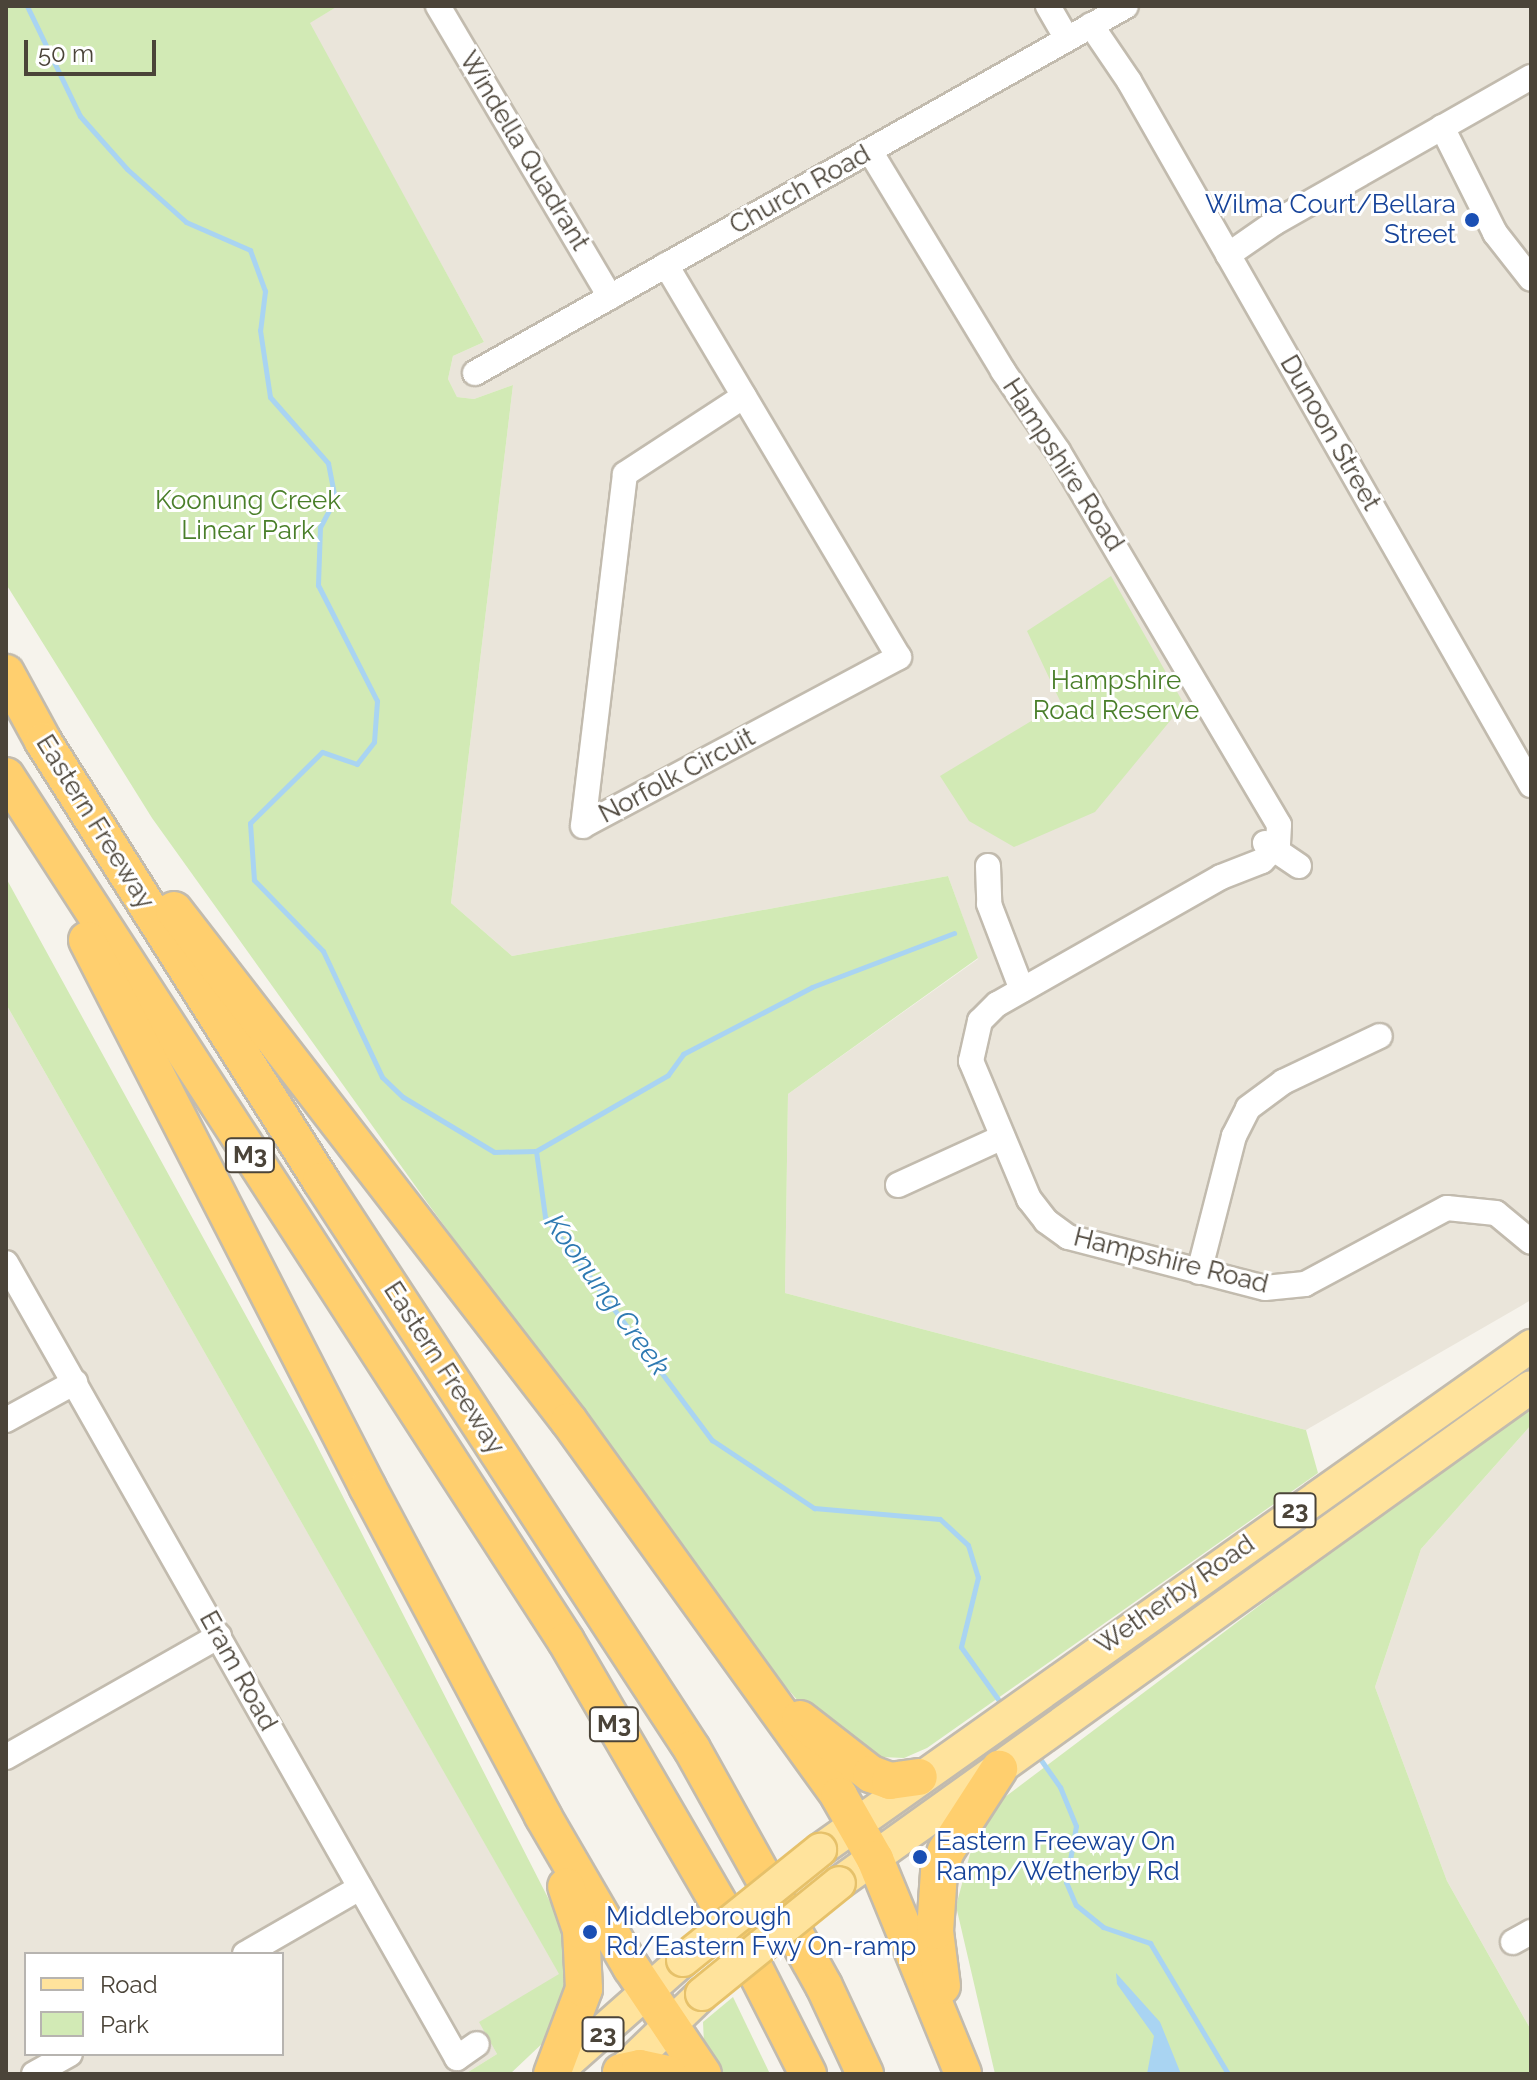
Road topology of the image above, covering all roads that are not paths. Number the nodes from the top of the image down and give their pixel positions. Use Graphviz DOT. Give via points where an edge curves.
graph roads {
  1 [pos="438,6"];
  2 [pos="1048,6"];
  3 [pos="1126,6"];
  4 [pos="1096,23"];
  5 [pos="1067,39"];
  6 [pos="1531,77"];
  7 [pos="1436,131"];
  8 [pos="870,151"];
  9 [pos="1226,250"];
  10 [pos="666,265"];
  11 [pos="1531,279"];
  12 [pos="610,297"];
  13 [pos="475,373"];
  14 [pos="744,396"];
  15 [pos="6,673"];
  16 [pos="43,741"];
  17 [pos="11,785"];
  18 [pos="1531,785"];
  19 [pos="1270,846"];
  20 [pos="988,866"];
  21 [pos="1299,866"];
  22 [pos="1022,990"];
  23 [pos="1380,1036"];
  24 [pos="1003,1137"];
  25 [pos="898,1185"];
  26 [pos="1531,1242"];
  27 [pos="6,1263"];
  28 [pos="1199,1272"];
  29 [pos="1531,1346"];
  30 [pos="75,1382"];
  31 [pos="1531,1387"];
  32 [pos="6,1420"];
  33 [pos="219,1636"];
  34 [pos="726,1638"];
  35 [pos="6,1757"];
  36 [pos="999,1769"];
  37 [pos="919,1777"];
  38 [pos="543,1816"];
  39 [pos="854,1824"];
  40 [pos="875,1859"];
  41 [pos="360,1888"];
  42 [pos="248,1952"];
  43 [pos="649,1990"];
  44 [pos="673,2025"];
  45 [pos="952,2038"];
  46 [pos="477,2044"];
  47 [pos="66,2056"];
  48 [pos="620,2073"];
  49 [pos="34,2074"];
  50 [pos="553,2074"];
  51 [pos="668,2074"];
  52 [pos="703,2074"];
  53 [pos="808,2074"];
  54 [pos="865,2074"];
  55 [pos="963,2074"];
  1 -- 12 [label="street, Windella Quadrant"];
  2 -- 5 [label="street"];
  3 -- 4 [label="street, Church Road"];
  4 -- 5 [label="street, Church Road"];
  4 -- 9 [label="street, Dunoon Street"];
  5 -- 8 [label="street, Church Road"];
  6 -- 7 [label="street"];
  7 -- 9 [label="street"];
  7 -- 11 [label="street" via="1504,248"];
  8 -- 10 [label="street, Church Road"];
  8 -- 19 [label="street, Hampshire Road" via="1003,371 1058,451 1252,781 1269,825"];
  9 -- 18 [label="street, Dunoon Street"];
  10 -- 12 [label="street, Church Road"];
  10 -- 14 [label="street, Norfolk Circuit"];
  12 -- 13 [label="street, Church Road"];
  14 -- 14 [label="street, Norfolk Circuit" via="899,657 583,826 625,474"];
  15 -- 16 [label="highway, Eastern Freeway / M3"];
  16 -- 34 [label="highway" via="560,1408"];
  16 -- 54 [label="highway, Eastern Freeway / M3" via="692,1749 824,1986"];
  17 -- 38 [label="highway" via="167,1102"];
  17 -- 53 [label="highway, Eastern Freeway / M3" via="566,1641 738,1936"];
  19 -- 21 [label="street"];
  19 -- 22 [label="street, Hampshire Road"];
  20 -- 22 [label="street" via="989,904"];
  22 -- 24 [label="street, Hampshire Road" via="984,1015 971,1046 974,1072"];
  23 -- 28 [label="street" via="1283,1082 1248,1108 1234,1136"];
  24 -- 25 [label="street"];
  24 -- 28 [label="street, Hampshire Road" via="1029,1199 1059,1232"];
  26 -- 28 [label="street, Hampshire Road" via="1496,1213 1464,1207 1433,1212 1292,1288 1265,1288"];
  27 -- 30 [label="street, Eram Road"];
  29 -- 37 [label="main road, Wetherby Road / 23"];
  30 -- 32 [label="street"];
  30 -- 33 [label="street, Eram Road"];
  31 -- 36 [label="main road, Wetherby Road / 23"];
  33 -- 35 [label="street"];
  33 -- 41 [label="street, Eram Road"];
  34 -- 37 [label="highway" via="825,1742 871,1774 890,1781"];
  34 -- 39 [label="highway"];
  36 -- 40 [label="main road, 23"];
  36 -- 45 [label="highway" via="946,1851 939,1872 935,1931"];
  37 -- 39 [label="main road, 23"];
  38 -- 43 [label="highway"];
  38 -- 50 [label="highway" via="581,1930 584,1989"];
  39 -- 40 [label="highway"];
  39 -- 43 [label="main road, 23, bridge"];
  40 -- 44 [label="main road, 23, bridge" via="702,1994"];
  40 -- 45 [label="highway"];
  41 -- 42 [label="street"];
  41 -- 46 [label="street, Eram Road" via="457,2058"];
  43 -- 44 [label="highway"];
  43 -- 50 [label="main road, 23"];
  44 -- 48 [label="main road, 23"];
  44 -- 52 [label="highway"];
  45 -- 55 [label="highway"];
  47 -- 49 [label="street"];
  48 -- 51 [label="highway" via="640,2068"];
}
